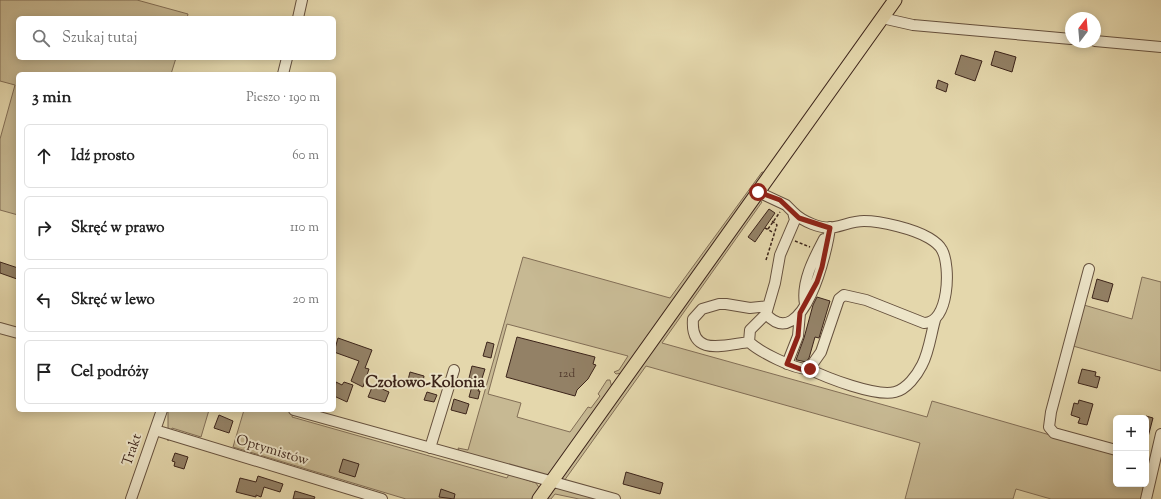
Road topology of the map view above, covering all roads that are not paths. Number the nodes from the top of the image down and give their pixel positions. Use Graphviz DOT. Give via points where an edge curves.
graph roads {
  1 [pos="302,0"];
  2 [pos="895,0"];
  3 [pos="298,16"];
  4 [pos="882,18"];
  5 [pos="1065,38"];
  6 [pos="1101,42"];
  7 [pos="1161,47"];
  8 [pos="287,60"];
  9 [pos="284,72"];
  10 [pos="758,192"];
  11 [pos="790,208"];
  12 [pos="830,228"];
  13 [pos="1089,268"];
  14 [pos="805,304"];
  15 [pos="767,310"];
  16 [pos="800,313"];
  17 [pos="935,320"];
  18 [pos="0,328"];
  19 [pos="16,332"];
  20 [pos="749,342"];
  21 [pos="787,364"];
  22 [pos="810,369"];
  23 [pos="454,370"];
  24 [pos="161,412"];
  25 [pos="301,412"];
  26 [pos="155,430"];
  27 [pos="1161,434"];
  28 [pos="430,448"];
  29 [pos="1113,449"];
  30 [pos="1150,460"];
  31 [pos="551,482"];
  32 [pos="131,499"];
  33 [pos="382,499"];
  34 [pos="539,499"];
  35 [pos="615,499"];
  36 [pos="1146,499"];
  1 -- 3 [label="street"];
  2 -- 4 [label="main road"];
  4 -- 5 [label="street" via="913,25"];
  4 -- 10 [label="main road"];
  6 -- 7 [label="street"];
  8 -- 9 [label="street"];
  10 -- 11 [label="street"];
  10 -- 31 [label="main road"];
  11 -- 12 [label="street" via="806,221"];
  11 -- 15 [label="street" via="795,220 785,240"];
  12 -- 14 [label="street" via="822,267"];
  12 -- 14 [label="street" via="818,250 805,288"];
  12 -- 17 [label="street" via="850,222 873,222 921,235 937,243 945,259 946,281 943,303"];
  13 -- 29 [label="street" via="1049,427 1054,433"];
  14 -- 16 [label="street"];
  15 -- 16 [label="street" via="770,319 785,323"];
  15 -- 20 [label="street" via="750,330"];
  15 -- 20 [label="street" via="719,304 702,309 692,319 694,337 712,347"];
  16 -- 21 [label="street" via="798,336"];
  17 -- 22 [label="street" via="923,363 912,380 896,392 875,392 823,376"];
  17 -- 22 [label="street" via="924,323 866,300 844,295 839,299 821,352"];
  18 -- 19 [label="street"];
  20 -- 21 [label="street"];
  21 -- 22 [label="street" via="803,370"];
  23 -- 28 [label="street"];
  24 -- 26 [label="street, Trakt"];
  25 -- 28 [label="street"];
  26 -- 32 [label="street, Trakt"];
  26 -- 33 [label="street, Optymistów"];
  27 -- 30 [label="street"];
  28 -- 31 [label="street"];
  30 -- 36 [label="street"];
  31 -- 34 [label="main road"];
  31 -- 35 [label="street"];
}
